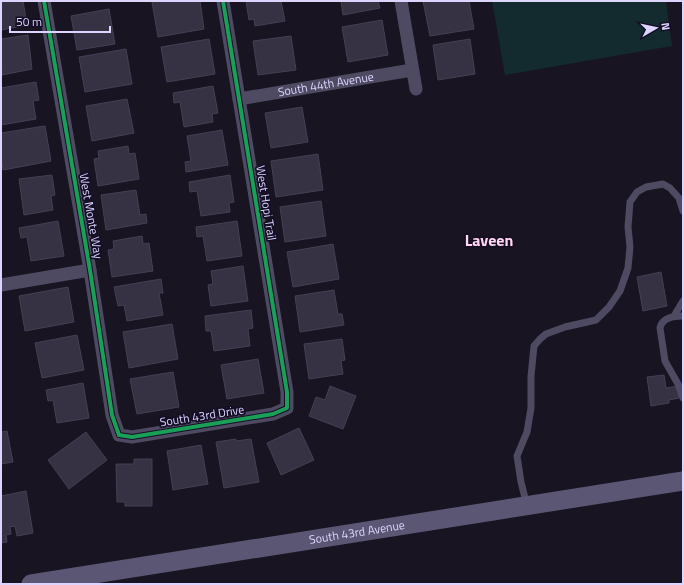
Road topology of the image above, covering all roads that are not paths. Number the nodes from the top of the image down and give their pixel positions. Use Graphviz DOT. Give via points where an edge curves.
graph roads {
  1 [pos="44,1"];
  2 [pos="223,1"];
  3 [pos="401,1"];
  4 [pos="412,70"];
  5 [pos="416,89"];
  6 [pos="239,99"];
  7 [pos="683,211"];
  8 [pos="90,270"];
  9 [pos="1,285"];
  10 [pos="683,301"];
  11 [pos="674,316"];
  12 [pos="683,316"];
  13 [pos="683,398"];
  14 [pos="287,408"];
  15 [pos="119,435"];
  16 [pos="683,481"];
  17 [pos="527,506"];
  18 [pos="31,584"];
  1 -- 8 [label="street, West Monte Way"];
  2 -- 6 [label="street, West Hopi Trail"];
  3 -- 4 [label="street"];
  4 -- 5 [label="street"];
  4 -- 6 [label="street, South 44th Avenue"];
  6 -- 14 [label="street, West Hopi Trail" via="287,392"];
  7 -- 17 [label="lane" via="679,198 663,184 646,186 637,192 630,202 628,268 620,291 596,320 546,334 534,346 531,408 527,432 517,456"];
  8 -- 9 [label="street"];
  8 -- 15 [label="street, West Monte Way" via="112,415"];
  10 -- 11 [label="lane"];
  11 -- 12 [label="lane"];
  11 -- 13 [label="lane" via="664,320 660,332 665,362"];
  14 -- 15 [label="street, South 43rd Drive" via="273,414 132,437"];
  16 -- 17 [label="street, South 43rd Avenue"];
  17 -- 18 [label="street, South 43rd Avenue"];
}
